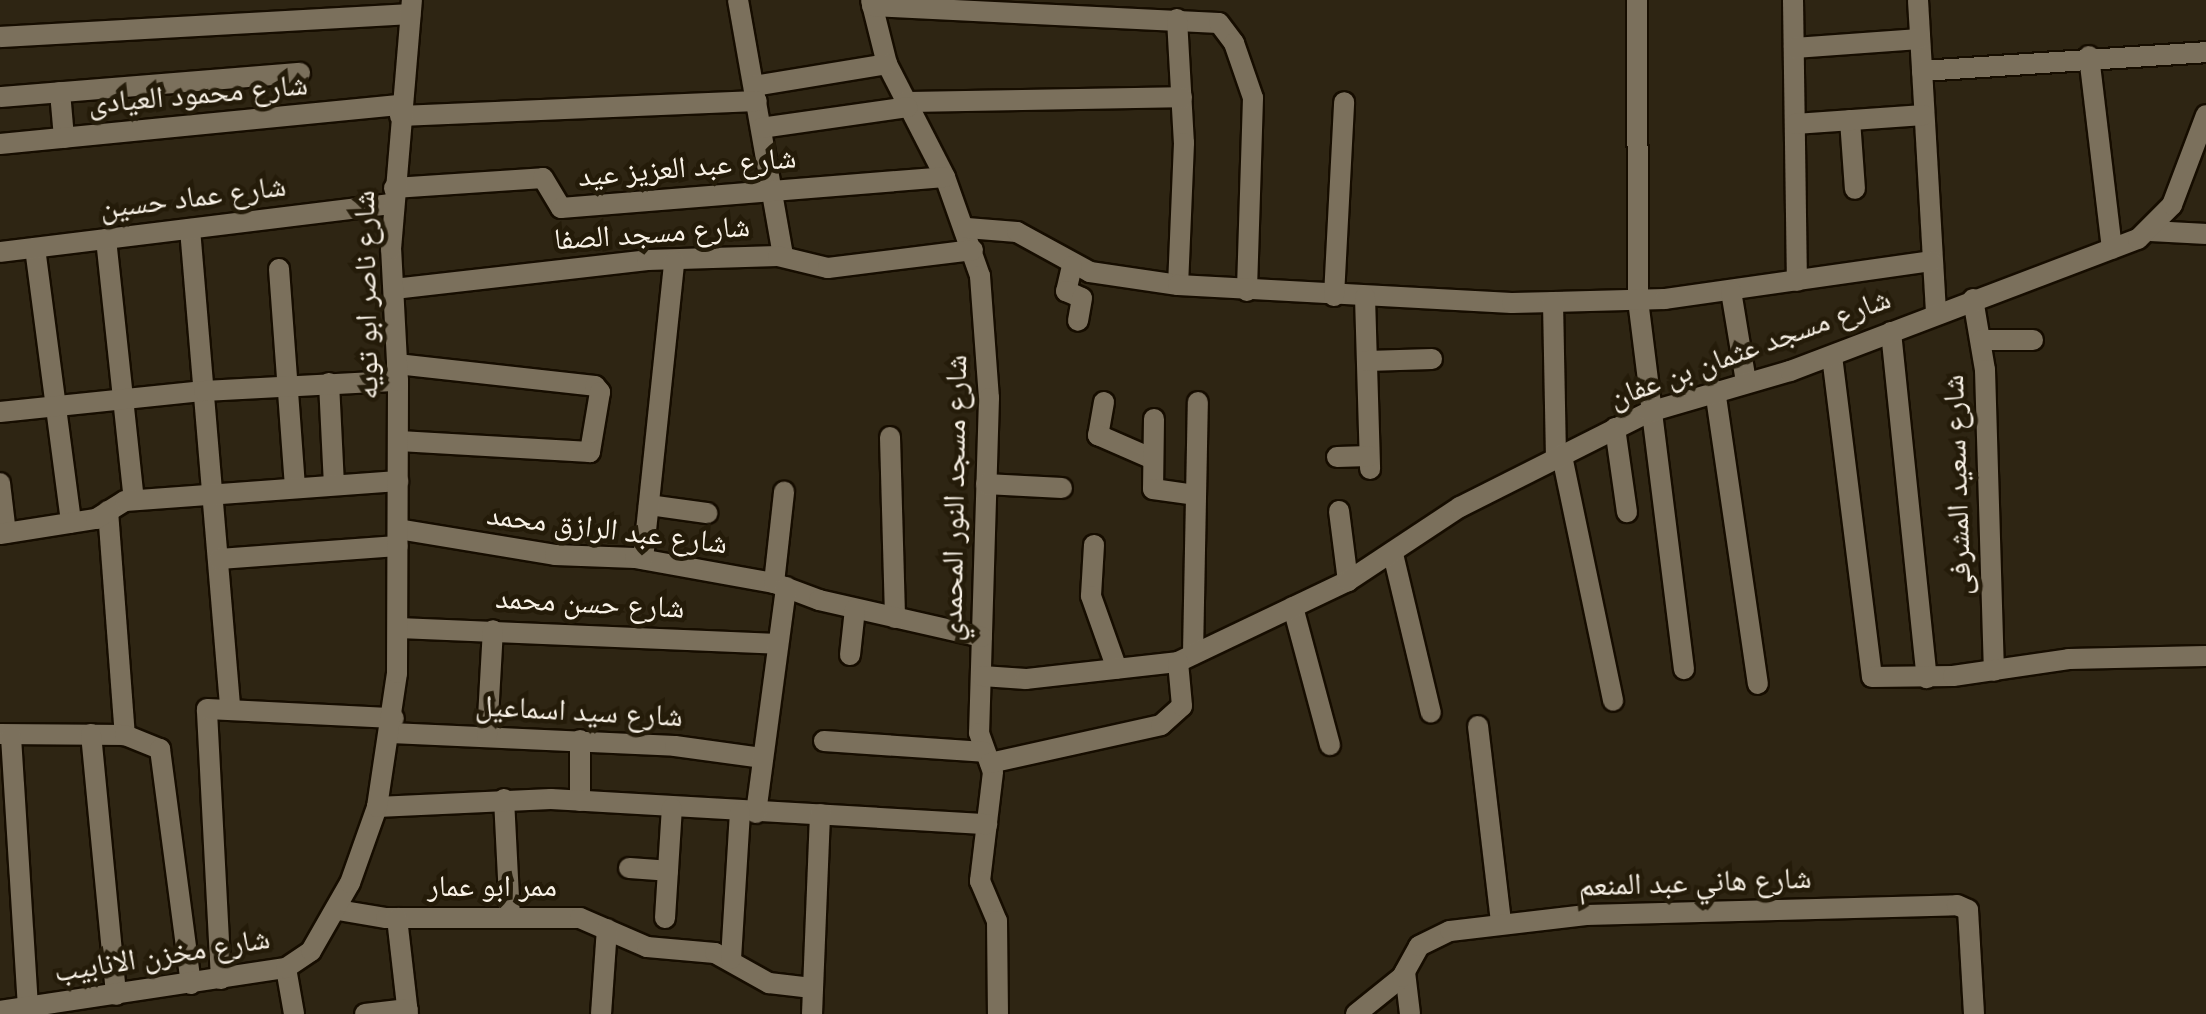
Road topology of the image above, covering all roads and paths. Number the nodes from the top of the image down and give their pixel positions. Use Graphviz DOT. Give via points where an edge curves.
graph roads {
  1 [pos="738,0"];
  2 [pos="1637,0"];
  3 [pos="1794,0"];
  4 [pos="1918,0"];
  5 [pos="871,3"];
  6 [pos="411,7"];
  7 [pos="1176,18"];
  8 [pos="0,37"];
  9 [pos="1920,39"];
  10 [pos="1794,48"];
  11 [pos="2206,52"];
  12 [pos="2089,56"];
  13 [pos="886,64"];
  14 [pos="1922,71"];
  15 [pos="300,72"];
  16 [pos="60,92"];
  17 [pos="755,94"];
  18 [pos="0,97"];
  19 [pos="1182,97"];
  20 [pos="1344,102"];
  21 [pos="906,104"];
  22 [pos="400,111"];
  23 [pos="1924,115"];
  24 [pos="2206,116"];
  25 [pos="1850,120"];
  26 [pos="1795,124"];
  27 [pos="761,128"];
  28 [pos="64,138"];
  29 [pos="2202,141"];
  30 [pos="0,144"];
  31 [pos="945,177"];
  32 [pos="1854,189"];
  33 [pos="772,191"];
  34 [pos="394,196"];
  35 [pos="966,228"];
  36 [pos="190,229"];
  37 [pos="2151,232"];
  38 [pos="2206,234"];
  39 [pos="106,239"];
  40 [pos="36,248"];
  41 [pos="2112,249"];
  42 [pos="972,250"];
  43 [pos="0,252"];
  44 [pos="782,256"];
  45 [pos="674,262"];
  46 [pos="1931,262"];
  47 [pos="1072,266"];
  48 [pos="279,269"];
  49 [pos="1797,282"];
  50 [pos="1178,285"];
  51 [pos="394,289"];
  52 [pos="1248,290"];
  53 [pos="1731,291"];
  54 [pos="1334,296"];
  55 [pos="1365,298"];
  56 [pos="1973,299"];
  57 [pos="1638,300"];
  58 [pos="1553,302"];
  59 [pos="1936,313"];
  60 [pos="1078,321"];
  61 [pos="1891,332"];
  62 [pos="1981,340"];
  63 [pos="2033,340"];
  64 [pos="1832,356"];
  65 [pos="1432,359"];
  66 [pos="1367,361"];
  67 [pos="398,372"];
  68 [pos="1746,382"];
  69 [pos="329,383"];
  70 [pos="288,385"];
  71 [pos="1714,390"];
  72 [pos="204,391"];
  73 [pos="124,399"];
  74 [pos="1104,402"];
  75 [pos="1198,402"];
  76 [pos="58,406"];
  77 [pos="0,412"];
  78 [pos="1649,412"];
  79 [pos="1154,419"];
  80 [pos="1615,428"];
  81 [pos="890,437"];
  82 [pos="399,441"];
  83 [pos="1337,457"];
  84 [pos="1559,457"];
  85 [pos="1153,458"];
  86 [pos="398,481"];
  87 [pos="0,483"];
  88 [pos="334,484"];
  89 [pos="986,484"];
  90 [pos="294,486"];
  91 [pos="1062,488"];
  92 [pos="214,491"];
  93 [pos="784,492"];
  94 [pos="1195,495"];
  95 [pos="134,500"];
  96 [pos="649,505"];
  97 [pos="108,510"];
  98 [pos="1339,511"];
  99 [pos="1627,512"];
  100 [pos="707,513"];
  101 [pos="71,523"];
  102 [pos="3,533"];
  103 [pos="398,538"];
  104 [pos="1094,546"];
  105 [pos="1393,554"];
  106 [pos="219,559"];
  107 [pos="643,559"];
  108 [pos="1348,581"];
  109 [pos="780,585"];
  110 [pos="1293,608"];
  111 [pos="855,609"];
  112 [pos="895,618"];
  113 [pos="399,628"];
  114 [pos="493,630"];
  115 [pos="982,637"];
  116 [pos="778,644"];
  117 [pos="850,655"];
  118 [pos="2206,656"];
  119 [pos="1185,658"];
  120 [pos="1117,669"];
  121 [pos="1684,669"];
  122 [pos="1994,671"];
  123 [pos="982,676"];
  124 [pos="1927,678"];
  125 [pos="1758,684"];
  126 [pos="1613,701"];
  127 [pos="230,706"];
  128 [pos="1431,714"];
  129 [pos="393,725"];
  130 [pos="1478,726"];
  131 [pos="91,734"];
  132 [pos="6,735"];
  133 [pos="124,735"];
  134 [pos="487,736"];
  135 [pos="580,740"];
  136 [pos="824,741"];
  137 [pos="1330,745"];
  138 [pos="987,757"];
  139 [pos="763,758"];
  140 [pos="504,800"];
  141 [pos="580,801"];
  142 [pos="377,807"];
  143 [pos="672,808"];
  144 [pos="748,813"];
  145 [pos="820,814"];
  146 [pos="986,824"];
  147 [pos="630,868"];
  148 [pos="668,871"];
  149 [pos="338,910"];
  150 [pos="510,916"];
  151 [pos="397,918"];
  152 [pos="666,918"];
  153 [pos="1501,924"];
  154 [pos="607,929"];
  155 [pos="731,959"];
  156 [pos="286,968"];
  157 [pos="1405,972"];
  158 [pos="222,979"];
  159 [pos="191,984"];
  160 [pos="812,988"];
  161 [pos="106,1003"];
  162 [pos="28,1008"];
  163 [pos="0,1012"];
  164 [pos="408,1012"];
  165 [pos="294,1014"];
  166 [pos="365,1014"];
  167 [pos="602,1014"];
  168 [pos="812,1014"];
  169 [pos="999,1014"];
  170 [pos="1356,1014"];
  171 [pos="1410,1014"];
  172 [pos="1974,1014"];
  1 -- 17 [label="street"];
  2 -- 57 [label="street"];
  3 -- 10 [label="street"];
  4 -- 9 [label="street"];
  5 -- 7 [label="street"];
  5 -- 13 [label="street, شارع مسجد النور المحمدي"];
  6 -- 8 [label="street"];
  6 -- 22 [label="street, شارع ناصر ابو تويه"];
  7 -- 19 [label="street"];
  7 -- 52 [label="street" via="1207,20 1229,32 1253,98"];
  9 -- 10 [label="street"];
  9 -- 14 [label="street"];
  10 -- 26 [label="street"];
  11 -- 12 [label="street"];
  12 -- 14 [label="street"];
  12 -- 41 [label="street"];
  13 -- 17 [label="street, شارع محمود العيادى"];
  13 -- 21 [label="street, شارع مسجد النور المحمدي"];
  14 -- 23 [label="street"];
  15 -- 16 [label="street"];
  16 -- 18 [label="street"];
  16 -- 28 [label="street"];
  17 -- 22 [label="street, شارع محمود العيادى"];
  17 -- 27 [label="street"];
  19 -- 21 [label="street"];
  19 -- 50 [label="street"];
  20 -- 54 [label="street"];
  21 -- 27 [label="street"];
  21 -- 31 [label="street, شارع مسجد النور المحمدي"];
  22 -- 28 [label="street, شارع محمود العيادى"];
  22 -- 34 [label="street, شارع ناصر ابو تويه"];
  23 -- 25 [label="street"];
  23 -- 46 [label="street"];
  24 -- 29 [label="street"];
  25 -- 26 [label="street"];
  25 -- 32 [label="street"];
  26 -- 49 [label="street"];
  27 -- 33 [label="street"];
  28 -- 30 [label="street, شارع محمود العيادى"];
  29 -- 37 [label="street" via="2172,205"];
  31 -- 33 [label="street, شارع عبد العزيز عيد"];
  31 -- 35 [label="street, شارع مسجد النور المحمدي"];
  33 -- 34 [label="street, شارع عبد العزيز عيد" via="562,208 544,178"];
  33 -- 44 [label="street"];
  34 -- 36 [label="street, شارع عماد حسين"];
  34 -- 51 [label="street, شارع ناصر ابو تويه"];
  35 -- 42 [label="street, شارع مسجد النور المحمدي"];
  35 -- 47 [label="street" via="1017,232"];
  36 -- 39 [label="street, شارع عماد حسين"];
  36 -- 72 [label="street"];
  37 -- 38 [label="street"];
  37 -- 41 [label="street, شارع مسجد عثمان بن عفان"];
  39 -- 40 [label="street, شارع عماد حسين"];
  39 -- 73 [label="street"];
  40 -- 43 [label="street, شارع عماد حسين"];
  40 -- 76 [label="street"];
  41 -- 56 [label="street, شارع مسجد عثمان بن عفان"];
  42 -- 44 [label="street, شارع مسجد الصفا" via="828,268"];
  42 -- 89 [label="street, شارع مسجد النور المحمدي" via="988,348"];
  44 -- 45 [label="street, شارع مسجد الصفا"];
  45 -- 51 [label="street, شارع مسجد الصفا"];
  45 -- 96 [label="street"];
  46 -- 49 [label="street"];
  46 -- 59 [label="street"];
  47 -- 50 [label="street"];
  47 -- 60 [label="street" via="1066,291 1082,298"];
  48 -- 70 [label="street"];
  49 -- 53 [label="street"];
  50 -- 52 [label="street"];
  51 -- 67 [label="street, شارع ناصر ابو تويه"];
  52 -- 54 [label="street"];
  53 -- 57 [label="street"];
  53 -- 68 [label="street"];
  54 -- 55 [label="street"];
  55 -- 58 [label="street"];
  55 -- 66 [label="street"];
  56 -- 59 [label="street, شارع مسجد عثمان بن عفان"];
  56 -- 62 [label="street, شارع سعيد المشرفى"];
  57 -- 58 [label="street"];
  57 -- 78 [label="street"];
  58 -- 84 [label="street"];
  59 -- 61 [label="street, شارع مسجد عثمان بن عفان"];
  61 -- 64 [label="street, شارع مسجد عثمان بن عفان"];
  61 -- 124 [label="street"];
  62 -- 63 [label="street"];
  62 -- 122 [label="street, شارع سعيد المشرفى"];
  64 -- 68 [label="street, شارع مسجد عثمان بن عفان"];
  64 -- 124 [label="street" via="1866,665 1877,680"];
  65 -- 66 [label="street"];
  66 -- 83 [label="street" via="1369,462"];
  67 -- 69 [label="street"];
  67 -- 82 [label="street, شارع ناصر ابو تويه"];
  67 -- 82 [label="street" via="595,386 600,396 590,452"];
  68 -- 71 [label="street, شارع مسجد عثمان بن عفان"];
  69 -- 70 [label="street"];
  69 -- 88 [label="street"];
  70 -- 72 [label="street"];
  70 -- 90 [label="street"];
  71 -- 78 [label="street, شارع مسجد عثمان بن عفان"];
  71 -- 125 [label="street"];
  72 -- 73 [label="street"];
  72 -- 92 [label="street"];
  73 -- 76 [label="street"];
  73 -- 95 [label="street"];
  74 -- 85 [label="street" via="1098,435"];
  75 -- 94 [label="street"];
  76 -- 77 [label="street"];
  76 -- 101 [label="street"];
  78 -- 80 [label="street, شارع مسجد عثمان بن عفان"];
  78 -- 121 [label="street"];
  79 -- 85 [label="street"];
  80 -- 84 [label="street, شارع مسجد عثمان بن عفان"];
  80 -- 99 [label="street"];
  81 -- 112 [label="street"];
  82 -- 86 [label="street, شارع ناصر ابو تويه"];
  84 -- 105 [label="street, شارع مسجد عثمان بن عفان" via="1460,507"];
  84 -- 126 [label="street"];
  85 -- 94 [label="street" via="1154,489"];
  86 -- 88 [label="street"];
  86 -- 103 [label="street, شارع ناصر ابو تويه"];
  87 -- 102 [label="street"];
  88 -- 90 [label="street"];
  89 -- 91 [label="street"];
  89 -- 115 [label="street, شارع مسجد النور المحمدي"];
  90 -- 92 [label="street"];
  92 -- 95 [label="street"];
  92 -- 106 [label="street"];
  93 -- 109 [label="street"];
  94 -- 119 [label="street"];
  95 -- 97 [label="street"];
  96 -- 100 [label="street"];
  96 -- 107 [label="street"];
  97 -- 101 [label="street"];
  97 -- 133 [label="street"];
  98 -- 108 [label="street"];
  101 -- 102 [label="street"];
  103 -- 106 [label="street, شارع عبد الرازق محمد"];
  103 -- 107 [label="street, شارع عبد الرازق محمد"];
  103 -- 113 [label="street, شارع مخزن الانابيب"];
  104 -- 120 [label="street" via="1091,596"];
  105 -- 108 [label="street, شارع مسجد عثمان بن عفان"];
  105 -- 128 [label="street"];
  106 -- 127 [label="street"];
  107 -- 109 [label="street, شارع عبد الرازق محمد"];
  108 -- 110 [label="street, شارع مسجد عثمان بن عفان"];
  109 -- 111 [label="street, شارع عبد الرازق محمد"];
  109 -- 116 [label="street"];
  110 -- 119 [label="street, شارع مسجد عثمان بن عفان"];
  110 -- 137 [label="street"];
  111 -- 112 [label="street, شارع عبد الرازق محمد"];
  111 -- 117 [label="street"];
  112 -- 115 [label="street, شارع عبد الرازق محمد"];
  113 -- 114 [label="street, شارع حسن محمد"];
  113 -- 129 [label="street, شارع مخزن الانابيب"];
  114 -- 116 [label="street, شارع حسن محمد"];
  114 -- 134 [label="street"];
  115 -- 123 [label="street, شارع مسجد النور المحمدي"];
  116 -- 139 [label="street"];
  118 -- 122 [label="street" via="2069,658"];
  119 -- 120 [label="street, شارع مسجد عثمان بن عفان"];
  119 -- 138 [label="street" via="1182,706 1161,725"];
  120 -- 123 [label="street, شارع مسجد عثمان بن عفان"];
  122 -- 124 [label="street"];
  123 -- 138 [label="street, شارع مسجد النور المحمدي"];
  127 -- 129 [label="street, شارع سيد اسماعيل"];
  127 -- 158 [label="street" via="210,707 206,716"];
  129 -- 134 [label="street, شارع سيد اسماعيل"];
  129 -- 142 [label="street, شارع مخزن الانابيب"];
  130 -- 153 [label="street"];
  131 -- 132 [label="street"];
  131 -- 133 [label="street"];
  131 -- 161 [label="street"];
  132 -- 162 [label="street"];
  133 -- 159 [label="street" via="156,746 164,756"];
  134 -- 135 [label="street, شارع سيد اسماعيل"];
  135 -- 139 [label="street, شارع سيد اسماعيل"];
  135 -- 141 [label="street"];
  136 -- 138 [label="street"];
  138 -- 146 [label="street, شارع مسجد النور المحمدي"];
  139 -- 144 [label="street"];
  140 -- 141 [label="street"];
  140 -- 142 [label="street"];
  140 -- 150 [label="street"];
  141 -- 143 [label="street"];
  142 -- 149 [label="street, شارع مخزن الانابيب"];
  143 -- 144 [label="street"];
  143 -- 148 [label="street"];
  144 -- 145 [label="street"];
  144 -- 155 [label="street"];
  145 -- 146 [label="street"];
  145 -- 160 [label="street"];
  146 -- 169 [label="street, شارع مسجد النور المحمدي" via="980,881 997,921"];
  147 -- 148 [label="street"];
  148 -- 152 [label="street"];
  149 -- 151 [label="street, ممر ابو عمار"];
  149 -- 156 [label="street, شارع مخزن الانابيب" via="311,951"];
  150 -- 151 [label="street, ممر ابو عمار"];
  150 -- 154 [label="street, ممر ابو عمار" via="560,916"];
  151 -- 164 [label="street"];
  153 -- 157 [label="street, شارع هاني عبد المنعم" via="1440,934 1414,951"];
  153 -- 172 [label="street, شارع هاني عبد المنعم" via="1586,915 1963,906"];
  154 -- 155 [label="street, ممر ابو عمار" via="647,947"];
  154 -- 167 [label="street"];
  155 -- 160 [label="street, ممر ابو عمار" via="769,983"];
  156 -- 158 [label="street, شارع مخزن الانابيب"];
  156 -- 165 [label="street"];
  157 -- 170 [label="street, شارع هاني عبد المنعم"];
  157 -- 171 [label="street"];
  158 -- 159 [label="street, شارع مخزن الانابيب"];
  159 -- 161 [label="street, شارع مخزن الانابيب"];
  160 -- 168 [label="street"];
  161 -- 162 [label="street, شارع مخزن الانابيب"];
  162 -- 163 [label="street, شارع مخزن الانابيب"];
  164 -- 166 [label="street"];
}
